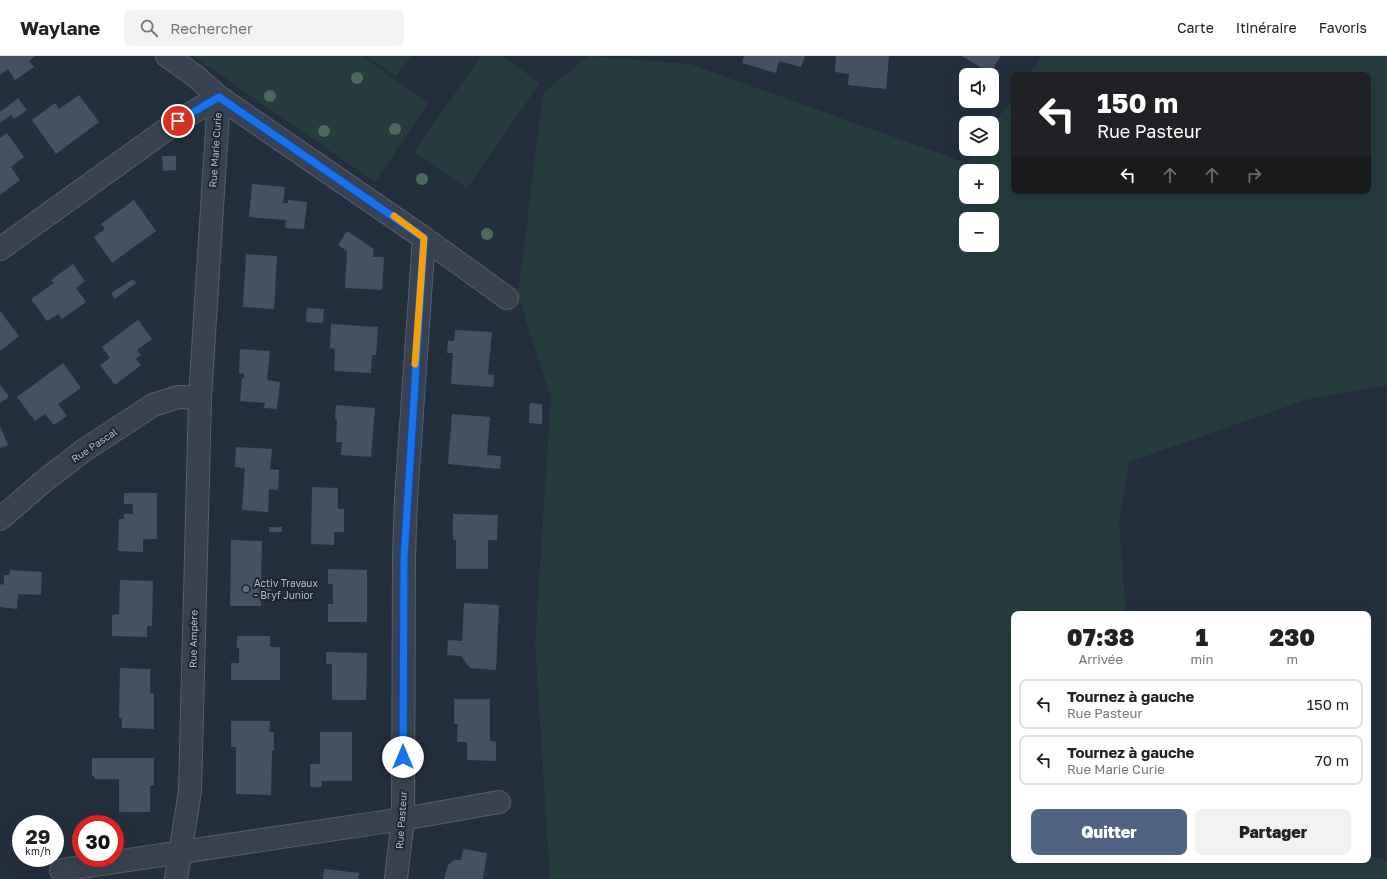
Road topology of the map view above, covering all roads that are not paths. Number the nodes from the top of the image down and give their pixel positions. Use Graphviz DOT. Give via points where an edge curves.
graph roads {
  1 [pos="166,56"];
  2 [pos="219,97"];
  3 [pos="424,238"];
  4 [pos="0,250"];
  5 [pos="507,298"];
  6 [pos="200,398"];
  7 [pos="0,519"];
  8 [pos="499,802"];
  9 [pos="403,819"];
  10 [pos="182,850"];
  11 [pos="61,870"];
  12 [pos="176,879"];
  13 [pos="396,879"];
  1 -- 2 [label="street"];
  2 -- 3 [label="street"];
  2 -- 4 [label="street, Rue Marie Curie" via="178,121"];
  2 -- 6 [label="street, Rue Marie Curie"];
  3 -- 5 [label="street"];
  3 -- 9 [label="street, Rue Pasteur" via="404,558"];
  6 -- 7 [label="street, Rue Pascal" via="178,397 153,405 83,451"];
  6 -- 10 [label="street, Rue Ampère" via="190,790"];
  8 -- 9 [label="street"];
  9 -- 10 [label="street"];
  9 -- 13 [label="street, Rue Pasteur"];
  10 -- 11 [label="street"];
  10 -- 12 [label="street, Rue Ampère"];
}
